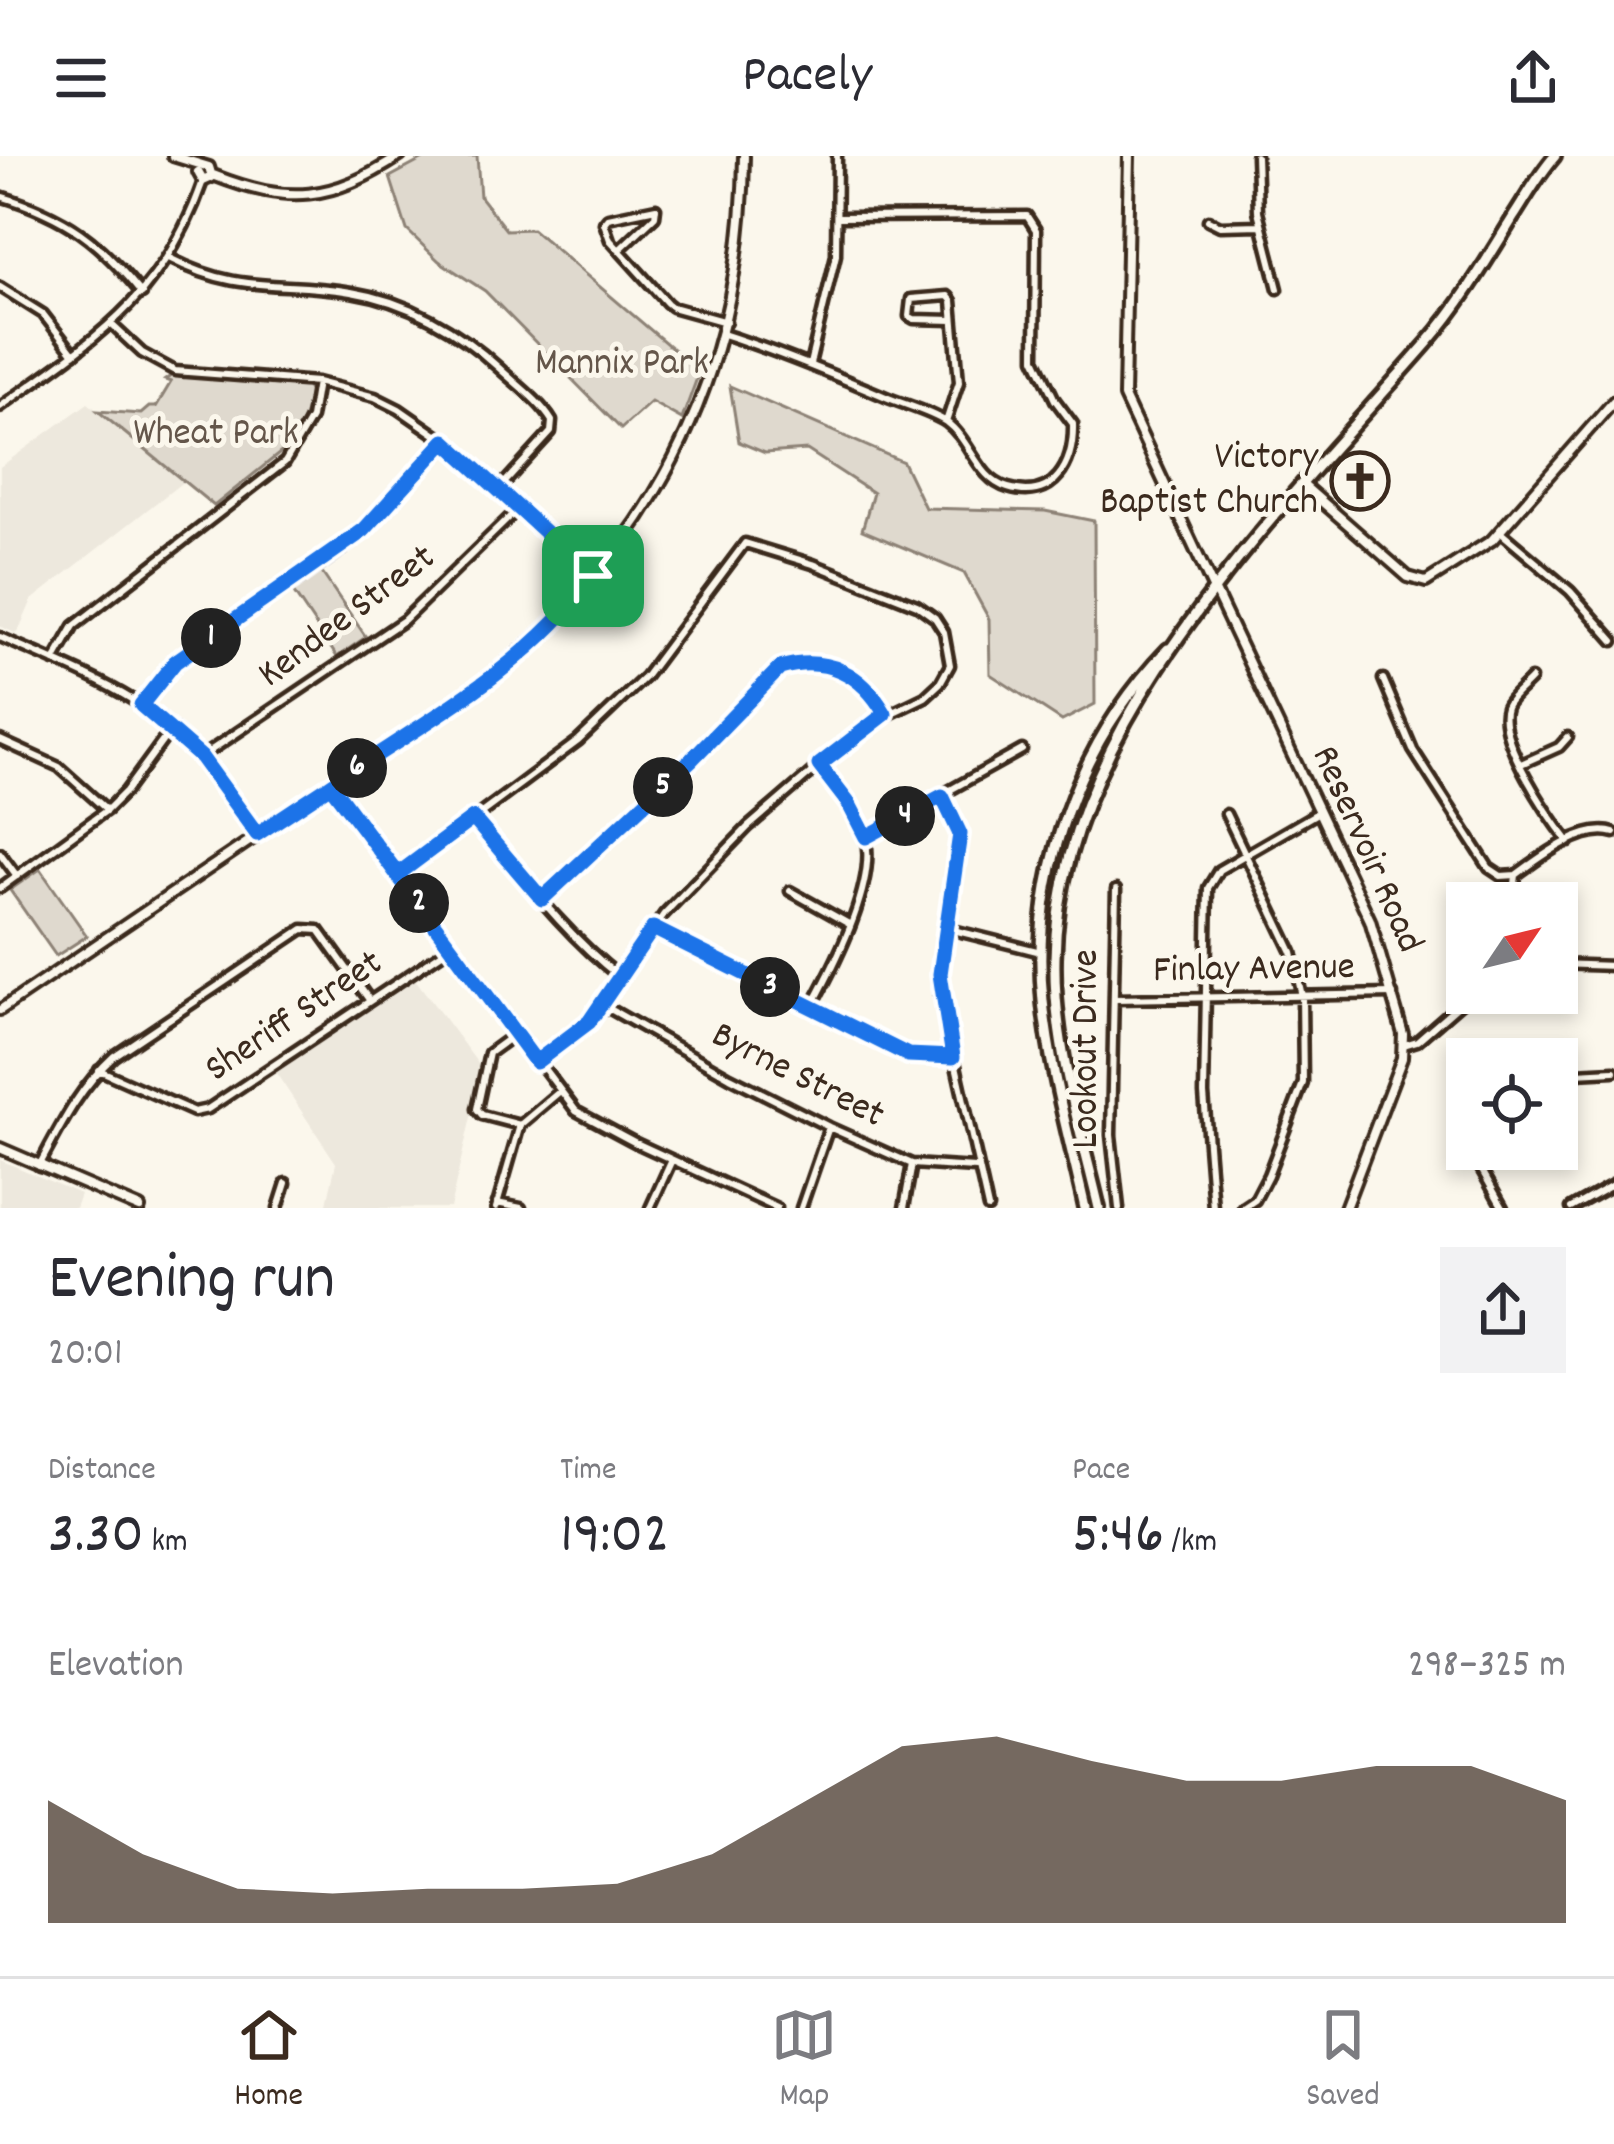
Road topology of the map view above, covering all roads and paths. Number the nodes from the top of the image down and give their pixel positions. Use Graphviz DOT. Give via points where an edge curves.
graph roads {
  1 [pos="160,156"];
  2 [pos="173,156"];
  3 [pos="400,156"];
  4 [pos="744,156"];
  5 [pos="836,156"];
  6 [pos="1129,156"];
  7 [pos="1256,156"];
  8 [pos="1550,159"];
  9 [pos="201,174"];
  10 [pos="0,196"];
  11 [pos="837,217"];
  12 [pos="1208,220"];
  13 [pos="1261,225"];
  14 [pos="619,250"];
  15 [pos="169,258"];
  16 [pos="0,287"];
  17 [pos="1279,289"];
  18 [pos="142,294"];
  19 [pos="953,320"];
  20 [pos="726,322"];
  21 [pos="112,326"];
  22 [pos="723,334"];
  23 [pos="74,354"];
  24 [pos="810,364"];
  25 [pos="317,382"];
  26 [pos="1614,401"];
  27 [pos="0,407"];
  28 [pos="946,422"];
  29 [pos="445,441"];
  30 [pos="1303,485"];
  31 [pos="498,490"];
  32 [pos="518,509"];
  33 [pos="1500,532"];
  34 [pos="593,576"];
  35 [pos="1214,591"];
  36 [pos="1180,636"];
  37 [pos="0,637"];
  38 [pos="1614,641"];
  39 [pos="54,661"];
  40 [pos="1383,679"];
  41 [pos="1532,680"];
  42 [pos="141,705"];
  43 [pos="885,714"];
  44 [pos="172,728"];
  45 [pos="1568,737"];
  46 [pos="0,740"];
  47 [pos="1022,750"];
  48 [pos="201,757"];
  49 [pos="1521,764"];
  50 [pos="819,765"];
  51 [pos="331,785"];
  52 [pos="942,796"];
  53 [pos="107,810"];
  54 [pos="1319,812"];
  55 [pos="1226,814"];
  56 [pos="473,818"];
  57 [pos="1614,833"];
  58 [pos="257,834"];
  59 [pos="866,837"];
  60 [pos="1569,842"];
  61 [pos="0,853"];
  62 [pos="1245,854"];
  63 [pos="398,874"];
  64 [pos="1516,875"];
  65 [pos="16,876"];
  66 [pos="1515,882"];
  67 [pos="0,888"];
  68 [pos="1116,890"];
  69 [pos="790,891"];
  70 [pos="542,899"];
  71 [pos="849,924"];
  72 [pos="653,928"];
  73 [pos="945,928"];
  74 [pos="451,947"];
  75 [pos="1041,952"];
  76 [pos="1578,965"];
  77 [pos="1614,966"];
  78 [pos="620,976"];
  79 [pos="1393,994"];
  80 [pos="1302,997"];
  81 [pos="1206,998"];
  82 [pos="1114,999"];
  83 [pos="370,1001"];
  84 [pos="603,1005"];
  85 [pos="811,1007"];
  86 [pos="0,1010"];
  87 [pos="1448,1014"];
  88 [pos="515,1034"];
  89 [pos="1404,1045"];
  90 [pos="953,1057"];
  91 [pos="536,1062"];
  92 [pos="99,1070"];
  93 [pos="1614,1071"];
  94 [pos="1578,1073"];
  95 [pos="559,1092"];
  96 [pos="520,1125"];
  97 [pos="829,1127"];
  98 [pos="0,1148"];
  99 [pos="671,1160"];
  100 [pos="912,1164"];
  101 [pos="39,1166"];
  102 [pos="976,1168"];
  103 [pos="1480,1170"];
  104 [pos="286,1183"];
  105 [pos="1614,1184"];
  106 [pos="124,1205"];
  107 [pos="497,1205"];
  108 [pos="1499,1207"];
  109 [pos="140,1208"];
  110 [pos="278,1208"];
  111 [pos="521,1208"];
  112 [pos="650,1208"];
  113 [pos="777,1208"];
  114 [pos="801,1208"];
  115 [pos="904,1208"];
  116 [pos="988,1208"];
  117 [pos="1085,1208"];
  118 [pos="1099,1208"];
  119 [pos="1119,1208"];
  120 [pos="1213,1208"];
  121 [pos="1243,1208"];
  122 [pos="1345,1208"];
  123 [pos="1570,1208"];
  1 -- 9 [label="street"];
  2 -- 9 [label="street"];
  3 -- 9 [label="street" via="362,180 314,195 254,191"];
  4 -- 20 [label="street"];
  5 -- 11 [label="street"];
  6 -- 35 [label="street, Reservoir Road" via="1124,397"];
  7 -- 13 [label="street"];
  8 -- 30 [label="main road" via="1463,298"];
  9 -- 15 [label="street"];
  10 -- 18 [label="street" via="92,238"];
  11 -- 24 [label="street"];
  11 -- 28 [label="street" via="1032,221 1035,358 1073,424 1069,465 1034,490 1010,489 992,480"];
  12 -- 13 [label="street"];
  13 -- 17 [label="street"];
  14 -- 14 [label="street" via="605,220 656,208 655,216"];
  14 -- 20 [label="street" via="672,307"];
  15 -- 18 [label="street"];
  15 -- 31 [label="street" via="239,285 370,296 464,339 552,421"];
  16 -- 23 [label="street" via="43,314"];
  18 -- 21 [label="street"];
  19 -- 19 [label="street" via="948,296 911,299 914,319"];
  19 -- 28 [label="street" via="959,382"];
  20 -- 22 [label="street"];
  21 -- 23 [label="street"];
  21 -- 25 [label="street" via="175,371"];
  22 -- 24 [label="street"];
  22 -- 34 [label="street" via="674,464"];
  23 -- 27 [label="street"];
  24 -- 28 [label="street"];
  25 -- 29 [label="street" via="375,397"];
  25 -- 39 [label="street" via="311,418 284,462 74,626"];
  26 -- 33 [label="street"];
  29 -- 31 [label="street"];
  29 -- 42 [label="street" via="364,530 175,662"];
  30 -- 33 [label="street" via="1420,583"];
  30 -- 35 [label="main road"];
  31 -- 32 [label="street"];
  32 -- 34 [label="street"];
  32 -- 48 [label="street, Kendee Street" via="404,620"];
  33 -- 38 [label="street"];
  34 -- 51 [label="street" via="502,667"];
  35 -- 36 [label="main road"];
  35 -- 54 [label="street, Reservoir Road"];
  36 -- 75 [label="main road" via="1111,721 1079,779 1048,879"];
  36 -- 118 [label="main road" via="1090,791 1058,904 1060,1036"];
  37 -- 39 [label="street"];
  39 -- 42 [label="street"];
  40 -- 64 [label="street" via="1413,749 1489,868"];
  41 -- 49 [label="street" via="1505,710"];
  42 -- 44 [label="street"];
  43 -- 50 [label="street"];
  43 -- 56 [label="street" via="925,697 947,671 948,642 935,618 745,543 645,677 578,740"];
  43 -- 70 [label="street" via="853,675 828,664 780,668"];
  44 -- 48 [label="street"];
  44 -- 53 [label="street"];
  45 -- 49 [label="street"];
  46 -- 53 [label="street" via="59,767"];
  47 -- 52 [label="street"];
  48 -- 58 [label="street"];
  49 -- 60 [label="street"];
  50 -- 59 [label="street"];
  50 -- 72 [label="street"];
  51 -- 58 [label="street"];
  51 -- 63 [label="street"];
  52 -- 59 [label="street"];
  52 -- 73 [label="street" via="960,834"];
  53 -- 65 [label="street"];
  54 -- 62 [label="street"];
  54 -- 79 [label="street, Reservoir Road" via="1370,920"];
  55 -- 62 [label="street"];
  56 -- 63 [label="street"];
  56 -- 70 [label="street"];
  57 -- 60 [label="street"];
  58 -- 86 [label="street"];
  59 -- 71 [label="street" via="866,871"];
  60 -- 64 [label="street"];
  61 -- 65 [label="street"];
  62 -- 80 [label="street" via="1292,952"];
  62 -- 81 [label="street" via="1208,888"];
  63 -- 74 [label="street"];
  64 -- 66 [label="street"];
  65 -- 67 [label="street"];
  68 -- 82 [label="street, Lookout Drive"];
  69 -- 71 [label="street"];
  70 -- 78 [label="street"];
  71 -- 85 [label="street"];
  72 -- 78 [label="street"];
  72 -- 85 [label="street"];
  73 -- 75 [label="street"];
  73 -- 90 [label="street" via="940,994"];
  74 -- 83 [label="street, Sheriff Street"];
  74 -- 88 [label="street"];
  75 -- 117 [label="main road" via="1048,1038"];
  76 -- 77 [label="street"];
  78 -- 84 [label="street"];
  79 -- 80 [label="street, Finlay Avenue"];
  79 -- 89 [label="street, Reservoir Road"];
  80 -- 81 [label="street, Finlay Avenue"];
  80 -- 121 [label="street" via="1303,1083 1268,1175"];
  81 -- 82 [label="street, Finlay Avenue"];
  81 -- 120 [label="street"];
  82 -- 119 [label="street, Lookout Drive" via="1111,1135"];
  83 -- 92 [label="street, Sheriff Street" via="194,1112"];
  83 -- 92 [label="street" via="308,927"];
  84 -- 91 [label="street"];
  84 -- 97 [label="street, Byrne Street"];
  85 -- 90 [label="street" via="908,1055"];
  87 -- 89 [label="street"];
  88 -- 91 [label="street"];
  88 -- 96 [label="street" via="489,1053 478,1113"];
  89 -- 122 [label="street"];
  90 -- 102 [label="street"];
  91 -- 95 [label="street"];
  92 -- 101 [label="street"];
  93 -- 94 [label="street"];
  95 -- 96 [label="street"];
  95 -- 99 [label="street" via="583,1116"];
  96 -- 107 [label="street"];
  97 -- 100 [label="street, Byrne Street"];
  97 -- 114 [label="street"];
  98 -- 101 [label="street"];
  99 -- 112 [label="street"];
  99 -- 113 [label="street"];
  100 -- 102 [label="street, Byrne Street"];
  100 -- 115 [label="street"];
  101 -- 106 [label="street"];
  102 -- 116 [label="street"];
  103 -- 108 [label="street"];
  104 -- 110 [label="street"];
  105 -- 123 [label="street"];
  106 -- 109 [label="street"];
  107 -- 111 [label="street"];
}
